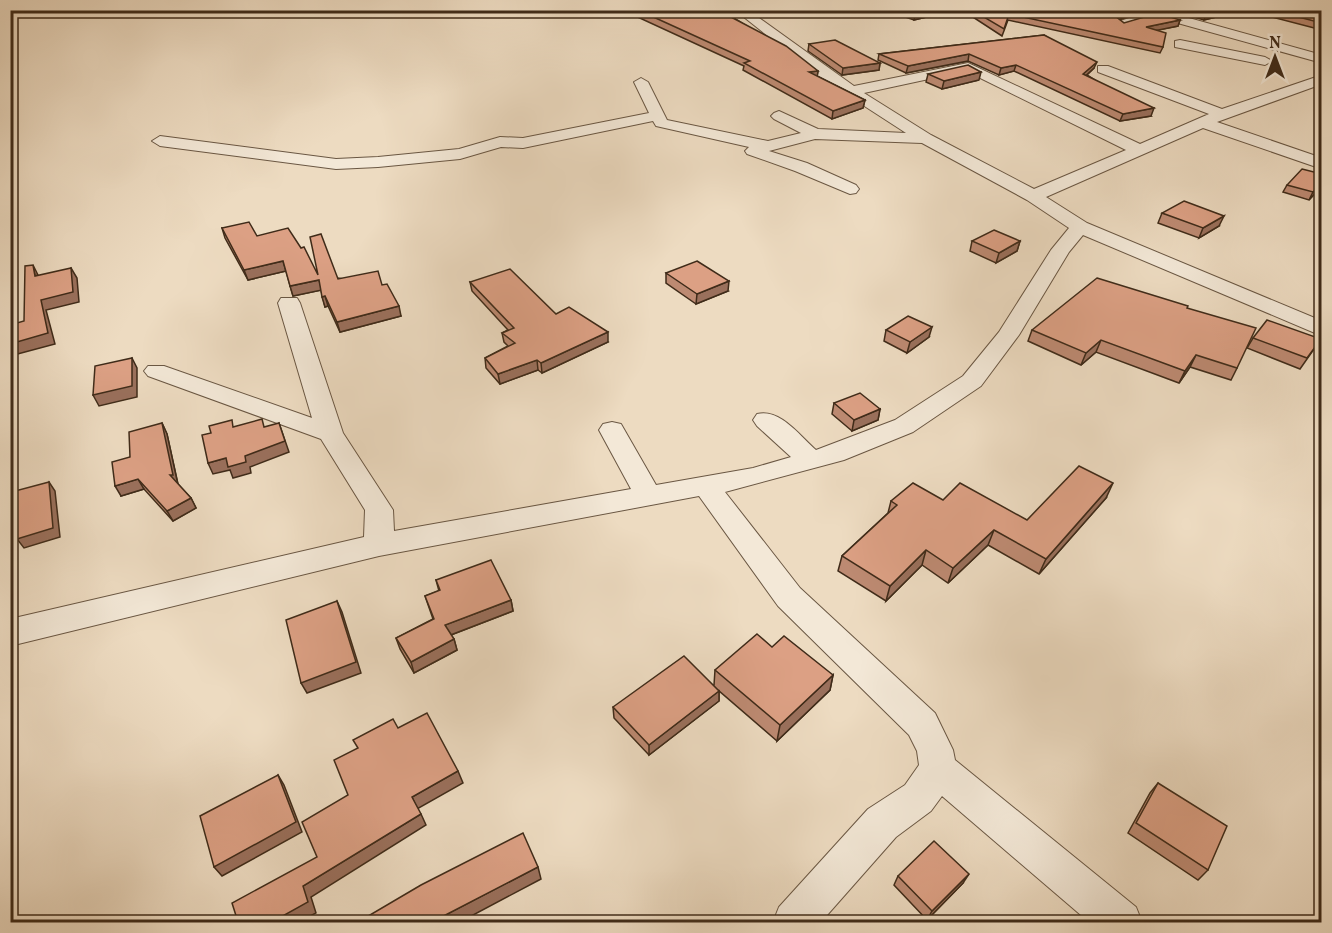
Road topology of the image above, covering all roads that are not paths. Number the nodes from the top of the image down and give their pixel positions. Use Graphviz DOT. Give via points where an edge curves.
graph roads {
  1 [pos="740,10"];
  2 [pos="1150,12"];
  3 [pos="1121,23"];
  4 [pos="1180,44"];
  5 [pos="1322,58"];
  6 [pos="1281,64"];
  7 [pos="1301,68"];
  8 [pos="1103,69"];
  9 [pos="1322,73"];
  10 [pos="1322,79"];
  11 [pos="641,82"];
  12 [pos="851,91"];
  13 [pos="1222,114"];
  14 [pos="657,116"];
  15 [pos="779,116"];
  16 [pos="1202,122"];
  17 [pos="815,134"];
  18 [pos="925,138"];
  19 [pos="160,141"];
  20 [pos="768,146"];
  21 [pos="1138,149"];
  22 [pos="1322,164"];
  23 [pos="850,189"];
  24 [pos="1033,196"];
  25 [pos="1080,227"];
  26 [pos="289,303"];
  27 [pos="1322,329"];
  28 [pos="156,371"];
  29 [pos="766,420"];
  30 [pos="612,430"];
  31 [pos="330,433"];
  32 [pos="812,461"];
  33 [pos="706,485"];
  34 [pos="648,495"];
  35 [pos="379,545"];
  36 [pos="10,633"];
  37 [pos="938,769"];
  38 [pos="794,922"];
  39 [pos="1121,922"];
  1 -- 12 [label="street"];
  2 -- 3 [label="street"];
  2 -- 5 [label="street"];
  4 -- 6 [label="street"];
  7 -- 9 [label="street"];
  8 -- 13 [label="street"];
  10 -- 13 [label="street"];
  11 -- 14 [label="street"];
  12 -- 18 [label="street"];
  12 -- 21 [label="street" via="968,67"];
  13 -- 16 [label="street"];
  14 -- 19 [label="street" via="523,143 500,142 460,154 378,162 336,164"];
  14 -- 20 [label="street" via="661,123"];
  15 -- 17 [label="street"];
  16 -- 21 [label="street"];
  16 -- 22 [label="street"];
  17 -- 18 [label="street"];
  17 -- 20 [label="street"];
  18 -- 24 [label="street"];
  20 -- 23 [label="street" via="753,151"];
  21 -- 24 [label="street"];
  24 -- 25 [label="street"];
  25 -- 27 [label="street"];
  25 -- 32 [label="street" via="1060,250 1008,335 972,381 904,426"];
  26 -- 31 [label="street"];
  28 -- 31 [label="street"];
  29 -- 32 [label="street"];
  30 -- 34 [label="street"];
  31 -- 35 [label="street" via="379,510"];
  32 -- 33 [label="street"];
  33 -- 34 [label="street"];
  33 -- 37 [label="street" via="789,597 922,724 935,750"];
  34 -- 35 [label="street"];
  35 -- 36 [label="street"];
  37 -- 38 [label="street" via="918,798 882,823"];
  37 -- 39 [label="street"];
}
